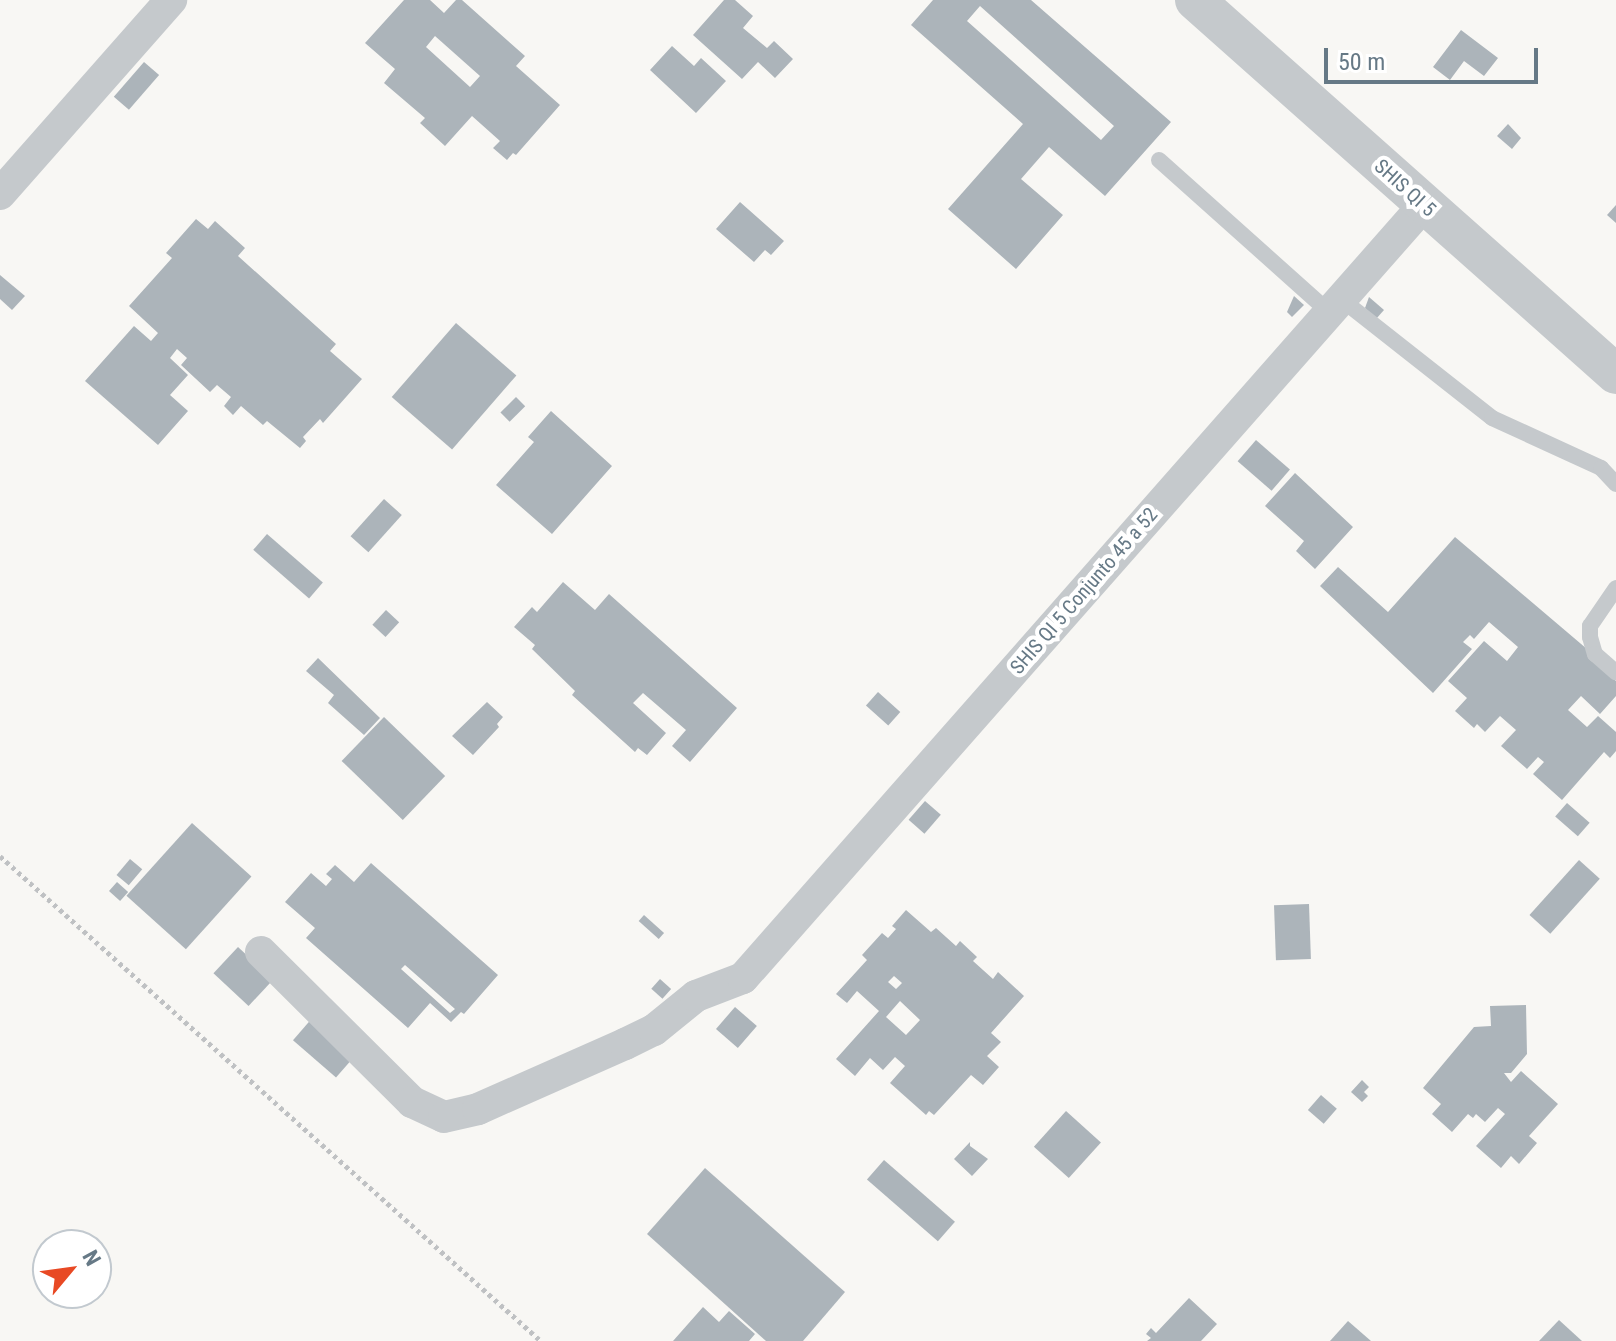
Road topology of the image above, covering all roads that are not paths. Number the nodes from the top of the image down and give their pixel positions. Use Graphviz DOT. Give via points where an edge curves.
graph roads {
  1 [pos="171,0"];
  2 [pos="1195,0"];
  3 [pos="1159,160"];
  4 [pos="0,194"];
  5 [pos="1424,205"];
  6 [pos="1335,306"];
  7 [pos="1616,374"];
  8 [pos="1616,484"];
  9 [pos="1616,588"];
  10 [pos="1616,672"];
  11 [pos="261,952"];
  1 -- 4 [label="street"];
  2 -- 5 [label="street, SHIS QI 5"];
  3 -- 6 [label="lane"];
  5 -- 6 [label="street, SHIS QI 5 Conjunto 45 a 52"];
  5 -- 7 [label="street, SHIS QI 5"];
  6 -- 8 [label="lane" via="1492,418 1601,468"];
  6 -- 11 [label="street, SHIS QI 5 Conjunto 45 a 52" via="743,978 696,996 654,1030 625,1044 478,1109 444,1117 412,1102"];
  9 -- 10 [label="lane" via="1590,626 1595,654"];
}
